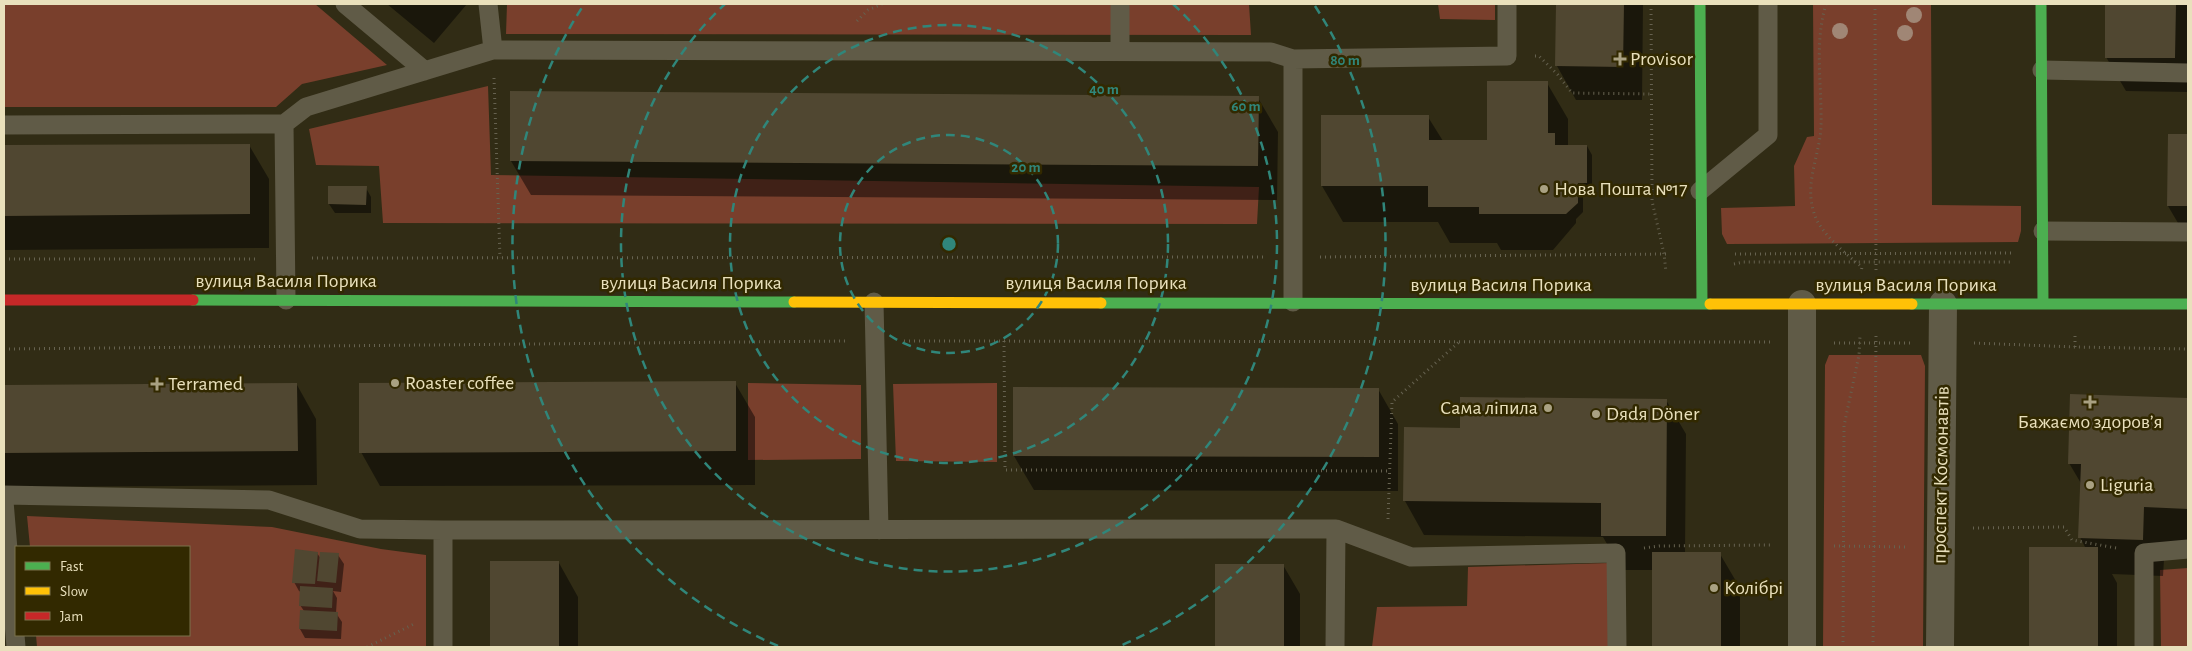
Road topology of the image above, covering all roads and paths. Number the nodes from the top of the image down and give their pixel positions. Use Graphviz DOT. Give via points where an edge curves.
graph roads {
  1 [pos="345,4"];
  2 [pos="488,4"];
  3 [pos="1120,4"];
  4 [pos="1507,4"];
  5 [pos="1651,4"];
  6 [pos="1700,4"];
  7 [pos="1768,4"];
  8 [pos="1875,4"];
  9 [pos="2041,4"];
  10 [pos="493,50"];
  11 [pos="1120,51"];
  12 [pos="1507,56"];
  13 [pos="1293,59"];
  14 [pos="2042,70"];
  15 [pos="425,71"];
  16 [pos="2188,73"];
  17 [pos="1651,94"];
  18 [pos="284,124"];
  19 [pos="4,125"];
  20 [pos="1700,191"];
  21 [pos="2043,231"];
  22 [pos="2188,232"];
  23 [pos="1876,253"];
  24 [pos="2043,253"];
  25 [pos="1664,254"];
  26 [pos="1700,254"];
  27 [pos="1293,257"];
  28 [pos="286,258"];
  29 [pos="500,258"];
  30 [pos="4,259"];
  31 [pos="4,300"];
  32 [pos="286,300"];
  33 [pos="874,302"];
  34 [pos="1293,302"];
  35 [pos="1668,304"];
  36 [pos="1702,304"];
  37 [pos="1802,304"];
  38 [pos="1876,304"];
  39 [pos="1943,304"];
  40 [pos="2043,304"];
  41 [pos="2188,304"];
  42 [pos="874,341"];
  43 [pos="1004,341"];
  44 [pos="1459,342"];
  45 [pos="4,349"];
  46 [pos="1390,471"];
  47 [pos="4,495"];
  48 [pos="4,501"];
  49 [pos="1970,528"];
  50 [pos="1336,529"];
  51 [pos="444,530"];
  52 [pos="879,530"];
  53 [pos="1388,549"];
  54 [pos="2188,549"];
  55 [pos="2144,554"];
  56 [pos="444,609"];
  57 [pos="15,635"];
  58 [pos="366,647"];
  59 [pos="444,647"];
  60 [pos="1335,647"];
  61 [pos="1617,647"];
  62 [pos="1802,647"];
  63 [pos="1873,647"];
  64 [pos="1940,647"];
  65 [pos="2144,647"];
  1 -- 15 [label="lane"];
  2 -- 10 [label="lane"];
  3 -- 11 [label="lane"];
  4 -- 12 [label="lane"];
  5 -- 17 [label="path"];
  6 -- 20 [label="street"];
  7 -- 20 [label="lane" via="1768,135"];
  8 -- 23 [label="path"];
  9 -- 14 [label="street"];
  10 -- 11 [label="lane"];
  10 -- 15 [label="lane"];
  10 -- 29 [label="path"];
  11 -- 13 [label="lane" via="1271,52"];
  12 -- 13 [label="lane"];
  12 -- 17 [label="path" via="1539,56 1572,93"];
  13 -- 27 [label="lane"];
  14 -- 16 [label="lane"];
  14 -- 21 [label="street"];
  15 -- 18 [label="lane" via="306,107"];
  17 -- 25 [label="path" via="1652,201"];
  18 -- 19 [label="lane"];
  18 -- 28 [label="lane"];
  20 -- 26 [label="street"];
  21 -- 22 [label="lane"];
  21 -- 24 [label="street"];
  23 -- 24 [label="path"];
  23 -- 26 [label="path"];
  23 -- 38 [label="path"];
  24 -- 40 [label="street"];
  25 -- 26 [label="path"];
  25 -- 27 [label="path"];
  25 -- 35 [label="path"];
  26 -- 36 [label="street"];
  27 -- 29 [label="path"];
  27 -- 34 [label="lane"];
  28 -- 29 [label="path"];
  28 -- 30 [label="path"];
  28 -- 32 [label="lane"];
  31 -- 32 [label="street, вулиця Василя Порика"];
  32 -- 33 [label="street, вулиця Василя Порика"];
  33 -- 34 [label="street, вулиця Василя Порика"];
  33 -- 42 [label="lane"];
  34 -- 35 [label="street, вулиця Василя Порика"];
  35 -- 36 [label="street, вулиця Василя Порика"];
  35 -- 44 [label="path" via="1672,342"];
  36 -- 37 [label="street, вулиця Василя Порика"];
  37 -- 38 [label="street, вулиця Василя Порика"];
  37 -- 62 [label="street"];
  38 -- 39 [label="street, вулиця Василя Порика"];
  38 -- 63 [label="path"];
  39 -- 40 [label="street, вулиця Василя Порика"];
  39 -- 64 [label="street, проспект Космонавтів"];
  40 -- 41 [label="street, вулиця Василя Порика"];
  42 -- 43 [label="path"];
  42 -- 45 [label="path"];
  42 -- 52 [label="lane"];
  43 -- 44 [label="path"];
  43 -- 46 [label="path" via="1005,470"];
  44 -- 46 [label="path" via="1392,402"];
  46 -- 53 [label="path"];
  47 -- 51 [label="lane" via="269,500 360,528"];
  48 -- 57 [label="lane"];
  49 -- 55 [label="path" via="2064,527 2072,540"];
  50 -- 52 [label="lane"];
  50 -- 53 [label="lane"];
  50 -- 60 [label="lane"];
  51 -- 52 [label="lane"];
  51 -- 56 [label="lane"];
  53 -- 61 [label="lane" via="1411,557 1616,553"];
  54 -- 55 [label="lane"];
  55 -- 65 [label="lane"];
  56 -- 58 [label="path"];
  56 -- 59 [label="lane"];
}
